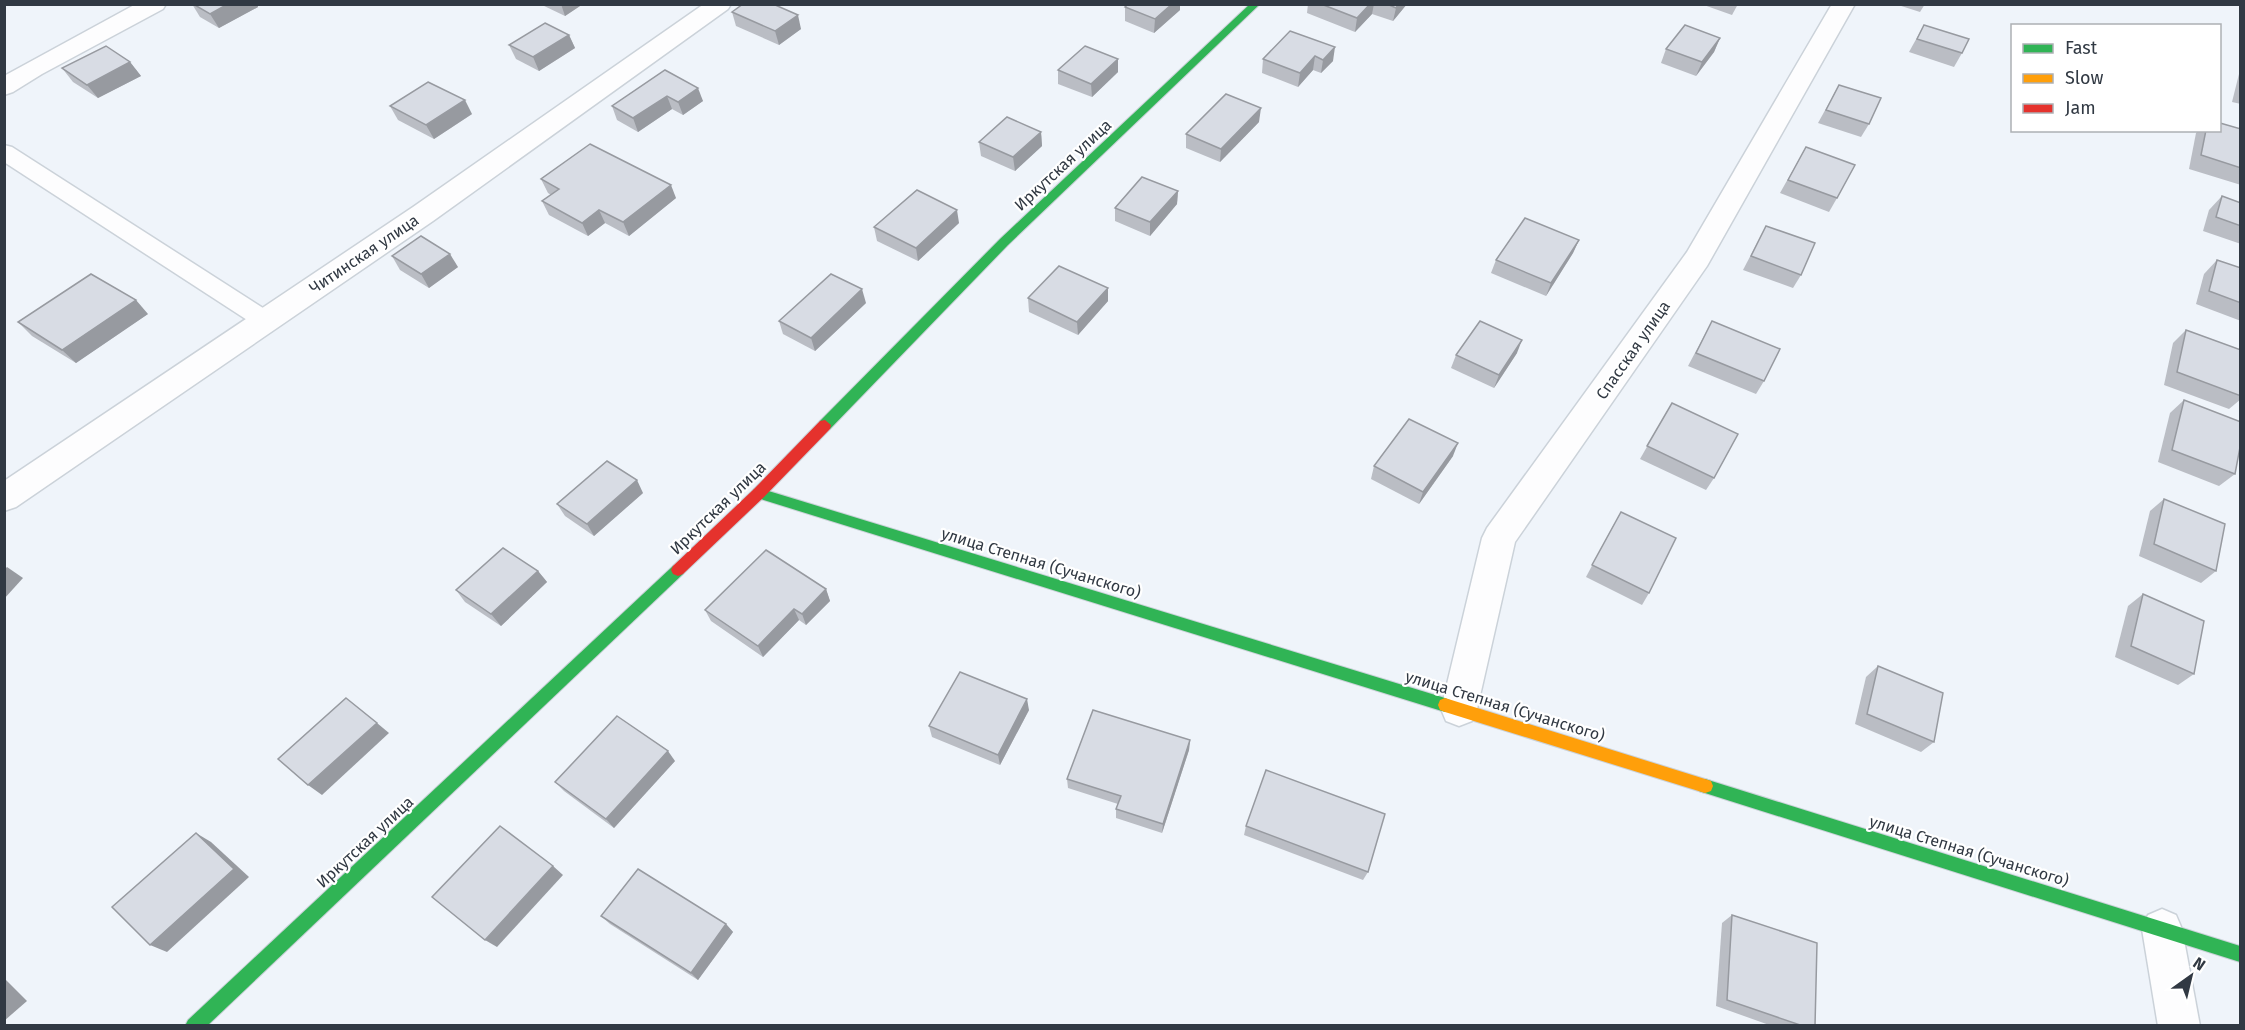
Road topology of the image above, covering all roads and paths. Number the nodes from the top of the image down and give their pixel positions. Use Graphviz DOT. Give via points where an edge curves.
graph roads {
  1 [pos="155,4"];
  2 [pos="720,4"];
  3 [pos="1256,4"];
  4 [pos="1844,4"];
  5 [pos="4,87"];
  6 [pos="4,152"];
  7 [pos="266,321"];
  8 [pos="759,493"];
  9 [pos="4,498"];
  10 [pos="1459,709"];
  11 [pos="2162,929"];
  12 [pos="2241,954"];
  13 [pos="194,1026"];
  14 [pos="2180,1026"];
  1 -- 5 [label="street"];
  2 -- 7 [label="street, Читинская улица"];
  3 -- 8 [label="street, Иркутская улица" via="1004,242"];
  4 -- 10 [label="street, Спасская улица" via="1697,259 1499,538"];
  6 -- 7 [label="lane"];
  7 -- 9 [label="street, Читинская улица"];
  8 -- 10 [label="street, улица Степная (Сучанского)"];
  8 -- 13 [label="street, Иркутская улица"];
  10 -- 11 [label="street, улица Степная (Сучанского)"];
  11 -- 12 [label="street, улица Степная (Сучанского)"];
  11 -- 14 [label="street"];
}
